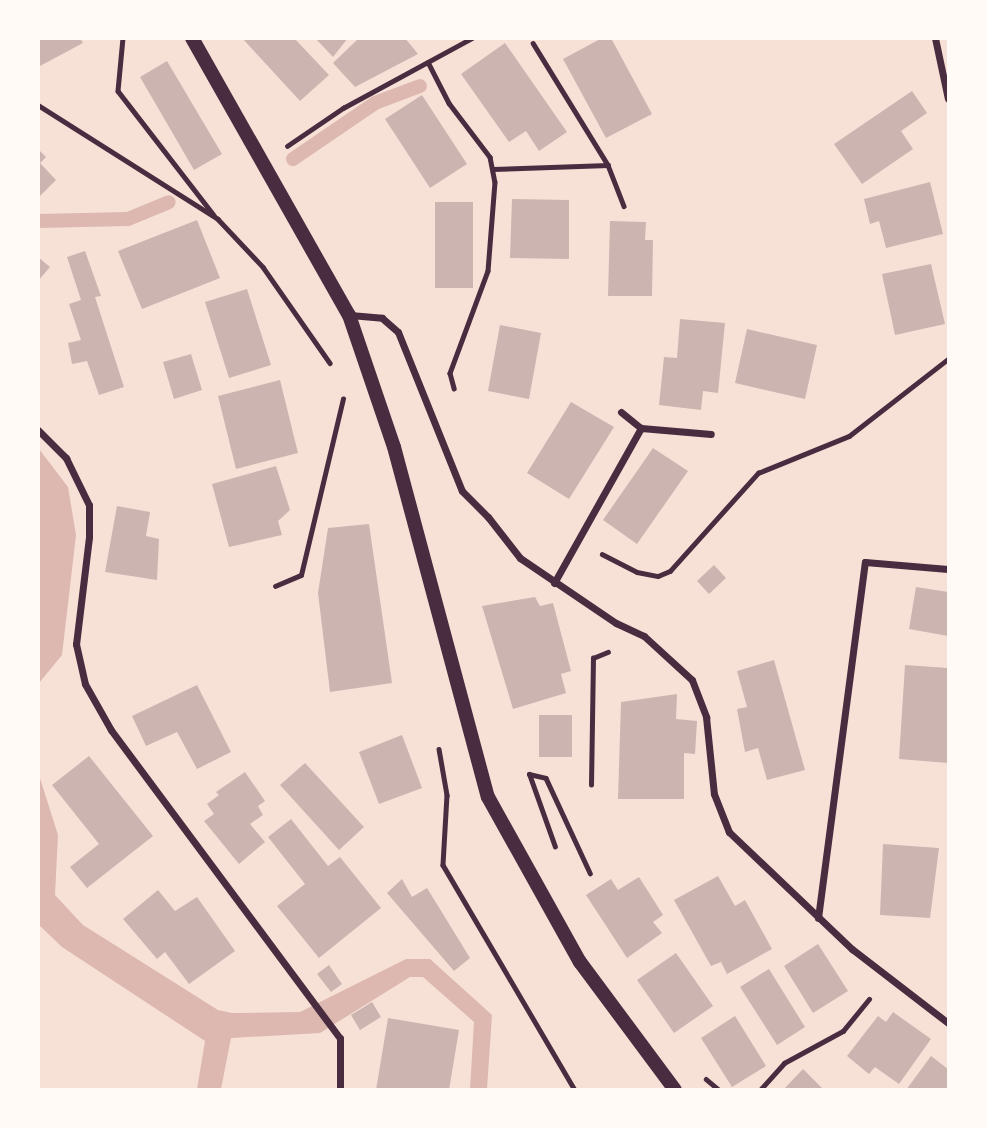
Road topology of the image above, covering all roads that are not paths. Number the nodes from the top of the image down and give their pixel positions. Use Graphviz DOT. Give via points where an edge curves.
graph roads {
  1 [pos="192,38"];
  2 [pos="935,38"];
  3 [pos="948,99"];
  4 [pos="349,315"];
  5 [pos="621,412"];
  6 [pos="641,428"];
  7 [pos="38,430"];
  8 [pos="712,434"];
  9 [pos="948,569"];
  10 [pos="554,583"];
  11 [pos="818,919"];
  12 [pos="948,1023"];
  13 [pos="341,1090"];
  14 [pos="675,1090"];
  1 -- 4 [label="main road"];
  2 -- 3 [label="street"];
  4 -- 10 [label="street" via="382,318 398,332 462,492 520,558"];
  4 -- 14 [label="main road" via="394,447 488,797 580,962"];
  5 -- 6 [label="street"];
  6 -- 8 [label="street"];
  6 -- 10 [label="street"];
  7 -- 13 [label="street" via="66,458 89,505 76,644 85,684 111,730 340,1038"];
  9 -- 11 [label="street" via="865,562"];
  10 -- 11 [label="street" via="644,636 680,665 700,693 714,794 729,832"];
  11 -- 12 [label="street"];
}
